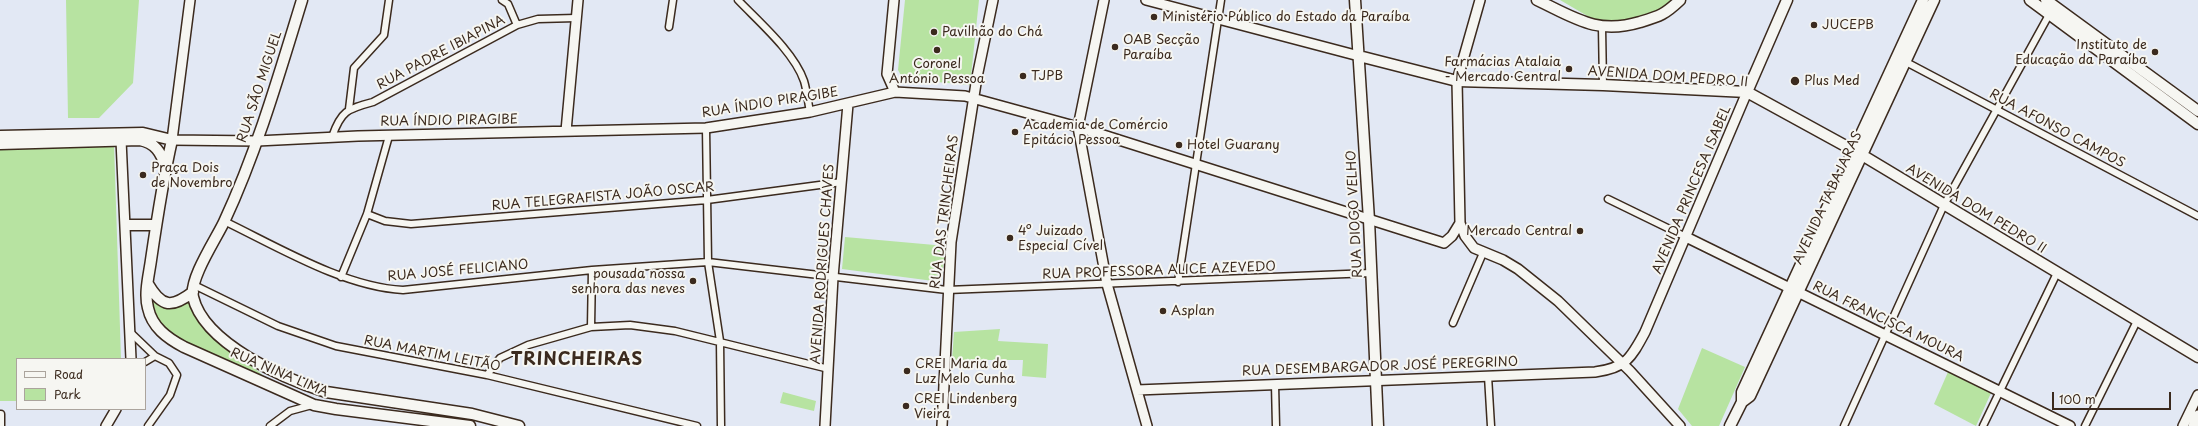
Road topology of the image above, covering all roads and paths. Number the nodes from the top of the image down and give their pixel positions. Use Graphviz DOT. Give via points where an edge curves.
graph roads {
  1 [pos="190,0"];
  2 [pos="302,0"];
  3 [pos="389,0"];
  4 [pos="502,0"];
  5 [pos="578,0"];
  6 [pos="673,0"];
  7 [pos="738,0"];
  8 [pos="894,0"];
  9 [pos="993,0"];
  10 [pos="1104,0"];
  11 [pos="1146,0"];
  12 [pos="1221,0"];
  13 [pos="1355,0"];
  14 [pos="1480,0"];
  15 [pos="1537,0"];
  16 [pos="1680,0"];
  17 [pos="1787,0"];
  18 [pos="1923,0"];
  19 [pos="1934,0"];
  20 [pos="2030,0"];
  21 [pos="2046,0"];
  22 [pos="2052,10"];
  23 [pos="576,18"];
  24 [pos="1219,19"];
  25 [pos="517,25"];
  26 [pos="669,27"];
  27 [pos="1602,27"];
  28 [pos="1359,56"];
  29 [pos="1906,62"];
  30 [pos="1457,81"];
  31 [pos="1604,84"];
  32 [pos="896,92"];
  33 [pos="1747,92"];
  34 [pos="973,97"];
  35 [pos="848,104"];
  36 [pos="349,109"];
  37 [pos="1998,109"];
  38 [pos="2198,111"];
  39 [pos="810,112"];
  40 [pos="2198,124"];
  41 [pos="1078,127"];
  42 [pos="706,128"];
  43 [pos="566,131"];
  44 [pos="0,136"];
  45 [pos="389,136"];
  46 [pos="332,137"];
  47 [pos="121,140"];
  48 [pos="172,140"];
  49 [pos="257,141"];
  50 [pos="0,144"];
  51 [pos="1858,152"];
  52 [pos="1196,165"];
  53 [pos="166,168"];
  54 [pos="842,182"];
  55 [pos="1608,199"];
  56 [pos="707,200"];
  57 [pos="1944,205"];
  58 [pos="367,214"];
  59 [pos="2198,216"];
  60 [pos="1369,220"];
  61 [pos="224,221"];
  62 [pos="1460,223"];
  63 [pos="126,225"];
  64 [pos="156,225"];
  65 [pos="1686,237"];
  66 [pos="1483,252"];
  67 [pos="708,262"];
  68 [pos="592,270"];
  69 [pos="2057,273"];
  70 [pos="1371,274"];
  71 [pos="341,276"];
  72 [pos="833,277"];
  73 [pos="1178,282"];
  74 [pos="148,284"];
  75 [pos="1107,284"];
  76 [pos="193,288"];
  77 [pos="1789,289"];
  78 [pos="947,290"];
  79 [pos="1799,293"];
  80 [pos="2138,321"];
  81 [pos="1452,323"];
  82 [pos="591,327"];
  83 [pos="131,333"];
  84 [pos="1887,334"];
  85 [pos="720,341"];
  86 [pos="155,356"];
  87 [pos="2198,357"];
  88 [pos="131,358"];
  89 [pos="146,361"];
  90 [pos="1623,364"];
  91 [pos="828,369"];
  92 [pos="487,375"];
  93 [pos="1488,376"];
  94 [pos="1376,379"];
  95 [pos="1275,384"];
  96 [pos="1137,390"];
  97 [pos="1999,391"];
  98 [pos="2198,395"];
  99 [pos="1742,402"];
  100 [pos="314,405"];
  101 [pos="115,410"];
  102 [pos="2,414"];
  103 [pos="2198,415"];
  104 [pos="1,426"];
  105 [pos="106,426"];
  106 [pos="148,426"];
  107 [pos="270,426"];
  108 [pos="470,426"];
  109 [pos="519,426"];
  110 [pos="697,426"];
  111 [pos="721,426"];
  112 [pos="825,426"];
  113 [pos="942,426"];
  114 [pos="1146,426"];
  115 [pos="1276,426"];
  116 [pos="1378,426"];
  117 [pos="1491,426"];
  118 [pos="1680,426"];
  119 [pos="1730,426"];
  120 [pos="1844,426"];
  121 [pos="1983,426"];
  122 [pos="2070,426"];
  123 [pos="2085,426"];
  124 [pos="2183,426"];
  125 [pos="2193,426"];
  1 -- 48 [label="street"];
  2 -- 49 [label="main road, RUA SÃO MIGUEL"];
  3 -- 36 [label="street" via="384,34 354,68"];
  4 -- 25 [label="street" via="508,4"];
  5 -- 23 [label="street"];
  6 -- 26 [label="street"];
  7 -- 39 [label="street" via="793,62 804,81"];
  8 -- 32 [label="street" via="887,74"];
  9 -- 34 [label="street, RUA DAS TRINCHEIRAS"];
  10 -- 41 [label="street"];
  11 -- 24 [label="street, AVENIDA DOM PEDRO II"];
  12 -- 24 [label="street"];
  13 -- 28 [label="main road, RUA DIOGO VELHO"];
  14 -- 30 [label="street"];
  15 -- 27 [label="main road" via="1572,17"];
  16 -- 27 [label="main road" via="1662,16 1634,24"];
  17 -- 33 [label="main road, AVENIDA PRINCESA ISABEL"];
  18 -- 51 [label="main road, AVENIDA TABAJARAS"];
  19 -- 29 [label="main road, AVENIDA TABAJARAS"];
  20 -- 22 [label="main road"];
  21 -- 22 [label="main road"];
  22 -- 37 [label="street"];
  22 -- 38 [label="main road"];
  22 -- 40 [label="main road"];
  23 -- 25 [label="street, RUA PADRE IBIAPINA" via="538,19"];
  23 -- 43 [label="street"];
  24 -- 28 [label="street, AVENIDA DOM PEDRO II"];
  24 -- 52 [label="street"];
  25 -- 36 [label="street, RUA PADRE IBIAPINA" via="372,102"];
  27 -- 31 [label="street"];
  28 -- 30 [label="main road, AVENIDA DOM PEDRO II"];
  28 -- 60 [label="main road, RUA DIOGO VELHO"];
  29 -- 37 [label="street, RUA AFONSO CAMPOS"];
  29 -- 51 [label="main road, AVENIDA TABAJARAS"];
  30 -- 31 [label="main road, AVENIDA DOM PEDRO II"];
  30 -- 62 [label="street"];
  31 -- 33 [label="main road, AVENIDA DOM PEDRO II"];
  32 -- 34 [label="street, RUA ÍNDIO PIRAGIBE"];
  32 -- 35 [label="street, RUA ÍNDIO PIRAGIBE"];
  33 -- 51 [label="main road, AVENIDA DOM PEDRO II"];
  33 -- 65 [label="street, AVENIDA PRINCESA ISABEL"];
  34 -- 41 [label="street, RUA ÍNDIO PIRAGIBE"];
  34 -- 78 [label="street, RUA DAS TRINCHEIRAS" via="951,242"];
  35 -- 39 [label="street, RUA ÍNDIO PIRAGIBE"];
  35 -- 54 [label="street, AVENIDA RODRIGUES CHAVES"];
  36 -- 46 [label="street" via="340,117"];
  37 -- 57 [label="street"];
  37 -- 59 [label="street, RUA AFONSO CAMPOS"];
  39 -- 42 [label="street, RUA ÍNDIO PIRAGIBE"];
  41 -- 52 [label="street, RUA ÍNDIO PIRAGIBE"];
  41 -- 75 [label="street"];
  42 -- 43 [label="street, RUA ÍNDIO PIRAGIBE"];
  42 -- 56 [label="street"];
  43 -- 45 [label="street, RUA ÍNDIO PIRAGIBE"];
  44 -- 48 [label="main road, RUA ÍNDIO PIRAGIBE" via="144,132"];
  45 -- 46 [label="street, RUA ÍNDIO PIRAGIBE"];
  45 -- 58 [label="street"];
  46 -- 49 [label="street, RUA ÍNDIO PIRAGIBE"];
  47 -- 50 [label="main road"];
  47 -- 53 [label="main road" via="140,140 154,144 162,154"];
  47 -- 63 [label="street"];
  48 -- 49 [label="street, RUA ÍNDIO PIRAGIBE"];
  48 -- 53 [label="main road, RUA NINA LIMA"];
  49 -- 61 [label="main road, RUA SÃO MIGUEL"];
  51 -- 57 [label="main road, AVENIDA DOM PEDRO II"];
  51 -- 77 [label="main road, AVENIDA TABAJARAS"];
  51 -- 79 [label="main road, AVENIDA TABAJARAS"];
  52 -- 60 [label="street, RUA ÍNDIO PIRAGIBE"];
  52 -- 73 [label="street"];
  53 -- 64 [label="main road, RUA NINA LIMA"];
  54 -- 56 [label="street, RUA TELEGRAFISTA JOÃO OSCAR"];
  54 -- 72 [label="street, AVENIDA RODRIGUES CHAVES"];
  55 -- 65 [label="street, RUA FRANCISCA MOURA"];
  56 -- 58 [label="street, RUA TELEGRAFISTA JOÃO OSCAR" via="411,224 385,221"];
  56 -- 67 [label="street"];
  57 -- 69 [label="main road, AVENIDA DOM PEDRO II"];
  57 -- 84 [label="street"];
  58 -- 71 [label="street"];
  60 -- 62 [label="street, RUA ÍNDIO PIRAGIBE" via="1444,243"];
  60 -- 70 [label="main road, RUA DIOGO VELHO"];
  61 -- 71 [label="street, RUA JOSÉ FELICIANO"];
  61 -- 76 [label="main road, RUA SÃO MIGUEL"];
  62 -- 66 [label="street" via="1474,248"];
  63 -- 64 [label="main road"];
  63 -- 83 [label="street"];
  64 -- 74 [label="main road, RUA NINA LIMA"];
  65 -- 77 [label="street, RUA FRANCISCA MOURA"];
  65 -- 90 [label="street, AVENIDA PRINCESA ISABEL" via="1646,332 1631,358"];
  66 -- 81 [label="street"];
  66 -- 90 [label="street" via="1503,260 1558,301"];
  67 -- 68 [label="street, RUA JOSÉ FELICIANO"];
  67 -- 72 [label="street, RUA JOSÉ FELICIANO"];
  67 -- 85 [label="street"];
  68 -- 71 [label="street, RUA JOSÉ FELICIANO" via="403,290 381,289"];
  68 -- 82 [label="street"];
  69 -- 80 [label="main road, AVENIDA DOM PEDRO II"];
  69 -- 97 [label="street"];
  70 -- 73 [label="street, RUA PROFESSORA ALICE AZEVEDO"];
  70 -- 94 [label="main road, RUA DIOGO VELHO"];
  72 -- 78 [label="street, RUA PROFESSORA ALICE AZEVEDO"];
  72 -- 91 [label="street, AVENIDA RODRIGUES CHAVES"];
  73 -- 75 [label="street, RUA PROFESSORA ALICE AZEVEDO"];
  74 -- 76 [label="main road" via="154,294 166,303 175,304"];
  74 -- 100 [label="main road, RUA NINA LIMA" via="147,301 151,316 157,327 173,341"];
  75 -- 78 [label="street, RUA PROFESSORA ALICE AZEVEDO"];
  75 -- 96 [label="street"];
  76 -- 92 [label="street, RUA MARTIM LEITÃO" via="317,341"];
  76 -- 109 [label="main road, RUA NINA LIMA" via="199,312 221,335 257,364 295,381 326,392 472,414"];
  77 -- 79 [label="street, RUA FRANCISCA MOURA"];
  77 -- 99 [label="main road, AVENIDA TABAJARAS" via="1742,392"];
  78 -- 113 [label="street, RUA DAS TRINCHEIRAS"];
  79 -- 84 [label="street, RUA FRANCISCA MOURA"];
  79 -- 99 [label="main road, AVENIDA TABAJARAS" via="1750,396"];
  80 -- 87 [label="main road, AVENIDA DOM PEDRO II"];
  80 -- 123 [label="street"];
  82 -- 85 [label="street" via="652,326"];
  82 -- 92 [label="street" via="511,352 495,363"];
  83 -- 86 [label="street"];
  83 -- 88 [label="street"];
  84 -- 97 [label="street, RUA FRANCISCA MOURA"];
  84 -- 120 [label="street"];
  85 -- 91 [label="street"];
  85 -- 111 [label="street"];
  86 -- 89 [label="street"];
  86 -- 106 [label="street" via="169,363 177,375 170,395"];
  90 -- 93 [label="street, RUA DESEMBARGADOR JOSÉ PEREGRINO" via="1595,372"];
  90 -- 118 [label="street"];
  91 -- 112 [label="street, AVENIDA RODRIGUES CHAVES"];
  92 -- 110 [label="street, RUA MARTIM LEITÃO"];
  93 -- 94 [label="street, RUA DESEMBARGADOR JOSÉ PEREGRINO"];
  93 -- 117 [label="street"];
  94 -- 95 [label="street, RUA DESEMBARGADOR JOSÉ PEREGRINO"];
  94 -- 116 [label="main road, RUA DIOGO VELHO"];
  95 -- 96 [label="street, RUA DESEMBARGADOR JOSÉ PEREGRINO"];
  95 -- 115 [label="street"];
  96 -- 114 [label="street"];
  97 -- 121 [label="street"];
  97 -- 122 [label="street, RUA FRANCISCA MOURA"];
  98 -- 124 [label="street"];
  99 -- 119 [label="main road, AVENIDA TABAJARAS"];
  100 -- 107 [label="street" via="290,411"];
  100 -- 108 [label="main road, RUA NINA LIMA" via="336,410"];
  101 -- 105 [label="street"];
  102 -- 104 [label="street"];
  103 -- 125 [label="street"];
}
